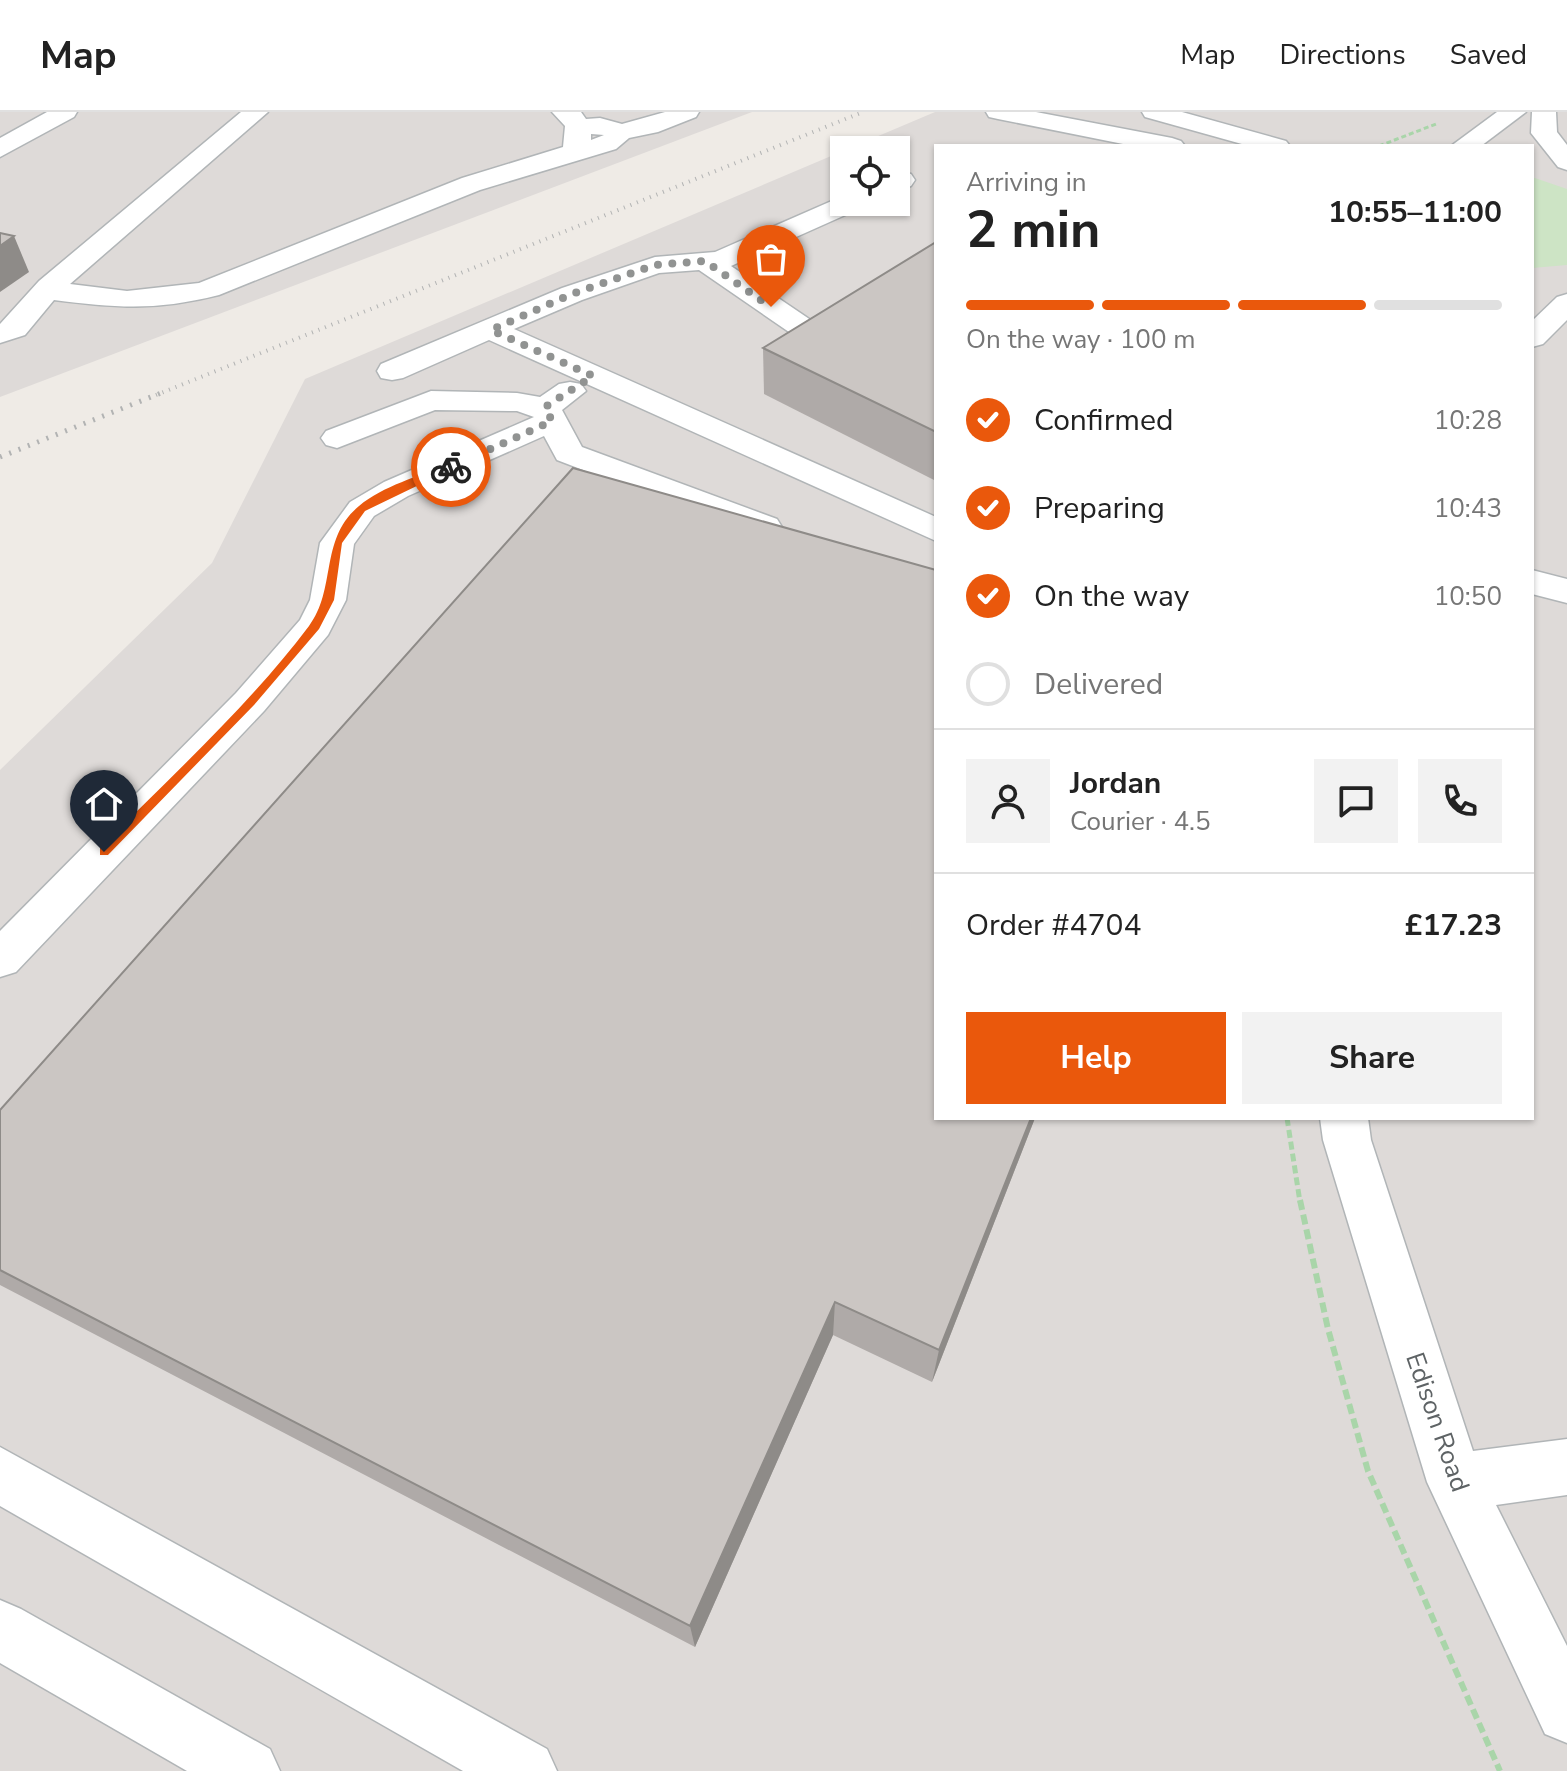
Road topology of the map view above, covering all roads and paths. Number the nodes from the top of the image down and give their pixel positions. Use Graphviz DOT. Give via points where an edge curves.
graph roads {
  1 [pos="65,112"];
  2 [pos="256,112"];
  3 [pos="687,112"];
  4 [pos="998,112"];
  5 [pos="1154,112"];
  6 [pos="1514,112"];
  7 [pos="1544,112"];
  8 [pos="1439,122"];
  9 [pos="572,129"];
  10 [pos="1162,144"];
  11 [pos="1270,144"];
  12 [pos="1384,144"];
  13 [pos="1467,144"];
  14 [pos="0,149"];
  15 [pos="1567,162"];
  16 [pos="1538,167"];
  17 [pos="1567,175"];
  18 [pos="830,212"];
  19 [pos="705,261"];
  20 [pos="46,290"];
  21 [pos="1561,293"];
  22 [pos="14,310"];
  23 [pos="491,330"];
  24 [pos="0,334"];
  25 [pos="1534,335"];
  26 [pos="816,337"];
  27 [pos="392,371"];
  28 [pos="593,376"];
  29 [pos="548,414"];
  30 [pos="337,438"];
  31 [pos="934,529"];
  32 [pos="788,536"];
  33 [pos="1534,583"];
  34 [pos="1567,591"];
  35 [pos="0,959"];
  36 [pos="1287,1120"];
  37 [pos="1344,1120"];
  38 [pos="1567,1467"];
  39 [pos="0,1475"];
  40 [pos="1455,1482"];
  41 [pos="0,1630"];
  42 [pos="1567,1712"];
  43 [pos="248,1771"];
  44 [pos="525,1771"];
  45 [pos="1500,1771"];
  1 -- 14 [label="street"];
  2 -- 20 [label="street"];
  3 -- 9 [label="street" via="621,132 600,126"];
  4 -- 10 [label="street"];
  5 -- 11 [label="street"];
  6 -- 13 [label="street"];
  7 -- 15 [label="street" via="1544,133"];
  8 -- 12 [label="path"];
  9 -- 20 [label="street" via="471,184 209,289 127,300"];
  16 -- 17 [label="street"];
  18 -- 19 [label="street" via="720,260"];
  19 -- 23 [label="street" via="655,265"];
  19 -- 26 [label="street"];
  20 -- 22 [label="street"];
  21 -- 25 [label="street"];
  22 -- 24 [label="street" via="14,329"];
  23 -- 27 [label="street"];
  23 -- 28 [label="street"];
  28 -- 29 [label="street"];
  28 -- 31 [label="street"];
  29 -- 30 [label="street" via="517,402 431,400"];
  29 -- 32 [label="street" via="569,453"];
  29 -- 35 [label="street" via="362,509 337,543 328,600 315,626 250,702"];
  33 -- 34 [label="street"];
  36 -- 45 [label="path" via="1328,1329 1368,1471"];
  37 -- 40 [label="street, Edison Road"];
  38 -- 40 [label="street"];
  39 -- 44 [label="street"];
  40 -- 42 [label="street, Edison Road"];
  41 -- 43 [label="street"];
}
